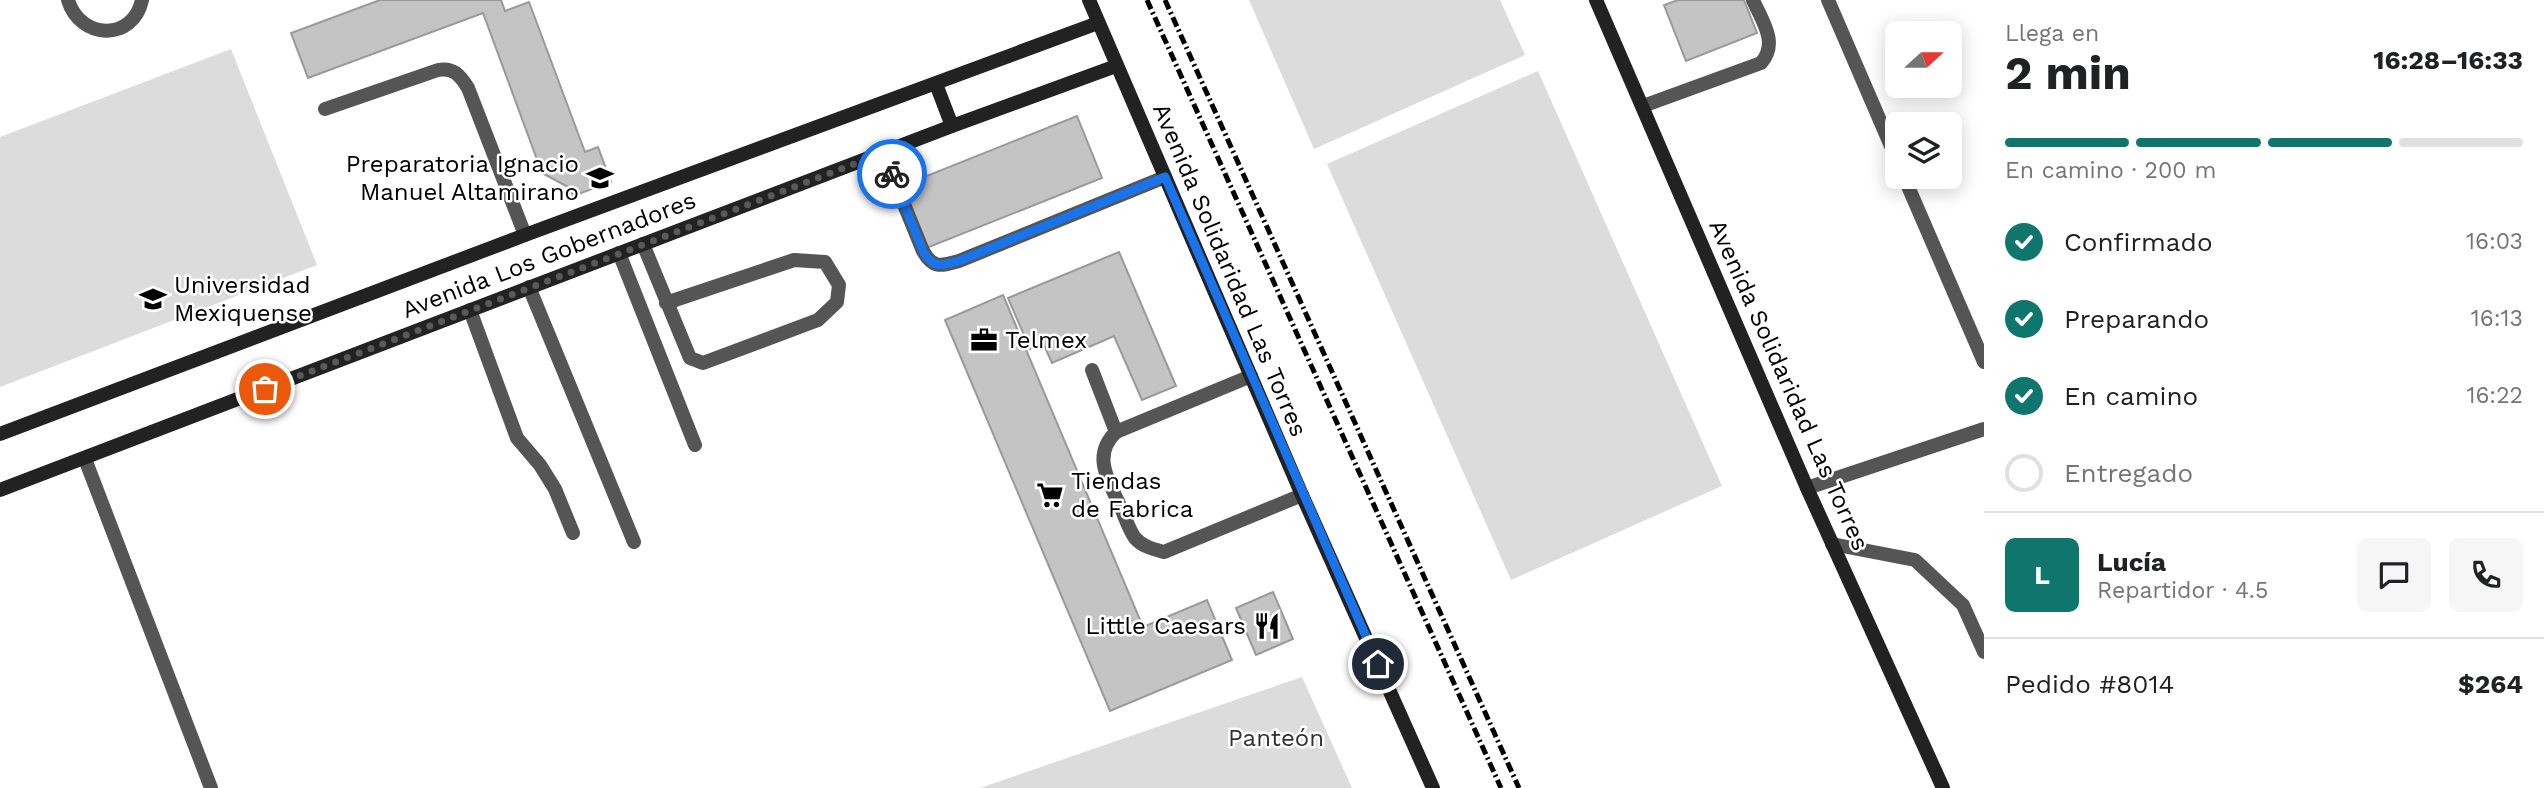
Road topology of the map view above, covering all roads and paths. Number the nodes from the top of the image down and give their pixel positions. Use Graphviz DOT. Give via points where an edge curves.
graph roads {
  1 [pos="68,0"];
  2 [pos="142,0"];
  3 [pos="1088,0"];
  4 [pos="1753,0"];
  5 [pos="1828,0"];
  6 [pos="1599,1"];
  7 [pos="1098,23"];
  8 [pos="1116,66"];
  9 [pos="936,84"];
  10 [pos="1643,106"];
  11 [pos="325,109"];
  12 [pos="952,126"];
  13 [pos="1885,132"];
  14 [pos="883,153"];
  15 [pos="1165,177"];
  16 [pos="1909,189"];
  17 [pos="525,235"];
  18 [pos="643,244"];
  19 [pos="619,253"];
  20 [pos="529,287"];
  21 [pos="666,303"];
  22 [pos="470,310"];
  23 [pos="1984,362"];
  24 [pos="1092,370"];
  25 [pos="1251,376"];
  26 [pos="1984,429"];
  27 [pos="1116,432"];
  28 [pos="0,434"];
  29 [pos="695,445"];
  30 [pos="85,459"];
  31 [pos="1807,488"];
  32 [pos="0,490"];
  33 [pos="1302,495"];
  34 [pos="573,533"];
  35 [pos="634,542"];
  36 [pos="1832,544"];
  37 [pos="1984,652"];
  38 [pos="211,788"];
  39 [pos="1433,788"];
  40 [pos="1943,788"];
  1 -- 2 [label="street" via="79,21 103,31 127,24"];
  3 -- 7 [label="street, Avenida Solidaridad Las Torres"];
  4 -- 10 [label="street" via="1769,34 1768,55"];
  5 -- 13 [label="street"];
  6 -- 10 [label="street, Avenida Solidaridad Las Torres"];
  7 -- 8 [label="street, Avenida Solidaridad Las Torres"];
  7 -- 9 [label="street, Avenida Los Gobernadores"];
  8 -- 12 [label="street, Avenida Los Gobernadores"];
  8 -- 15 [label="street, Avenida Solidaridad Las Torres"];
  9 -- 12 [label="street"];
  9 -- 17 [label="street, Avenida Los Gobernadores"];
  10 -- 31 [label="street, Avenida Solidaridad Las Torres"];
  11 -- 17 [label="street" via="438,70 454,71 468,88"];
  12 -- 14 [label="street, Avenida Los Gobernadores"];
  14 -- 15 [label="street" via="923,251 936,265 959,261"];
  14 -- 18 [label="street, Avenida Los Gobernadores"];
  15 -- 25 [label="street, Avenida Solidaridad Las Torres"];
  16 -- 23 [label="street"];
  17 -- 28 [label="street, Avenida Los Gobernadores"];
  18 -- 19 [label="street, Avenida Los Gobernadores"];
  18 -- 21 [label="street"];
  19 -- 20 [label="street, Avenida Los Gobernadores"];
  19 -- 29 [label="street"];
  20 -- 22 [label="street, Avenida Los Gobernadores"];
  20 -- 35 [label="street"];
  21 -- 21 [label="street" via="690,358 703,363 818,320 838,302 839,285 825,261 794,260"];
  22 -- 30 [label="street, Avenida Los Gobernadores"];
  22 -- 34 [label="street" via="517,438 555,489"];
  24 -- 27 [label="street"];
  25 -- 27 [label="street"];
  25 -- 33 [label="street, Avenida Solidaridad Las Torres"];
  26 -- 31 [label="street"];
  27 -- 33 [label="street" via="1106,442 1105,471 1134,537 1148,548 1164,552"];
  30 -- 32 [label="street, Avenida Los Gobernadores"];
  30 -- 38 [label="street"];
  31 -- 36 [label="street, Avenida Solidaridad Las Torres"];
  33 -- 39 [label="street, Avenida Solidaridad Las Torres"];
  36 -- 37 [label="street" via="1915,560 1963,605"];
  36 -- 40 [label="street, Avenida Solidaridad Las Torres"];
}
